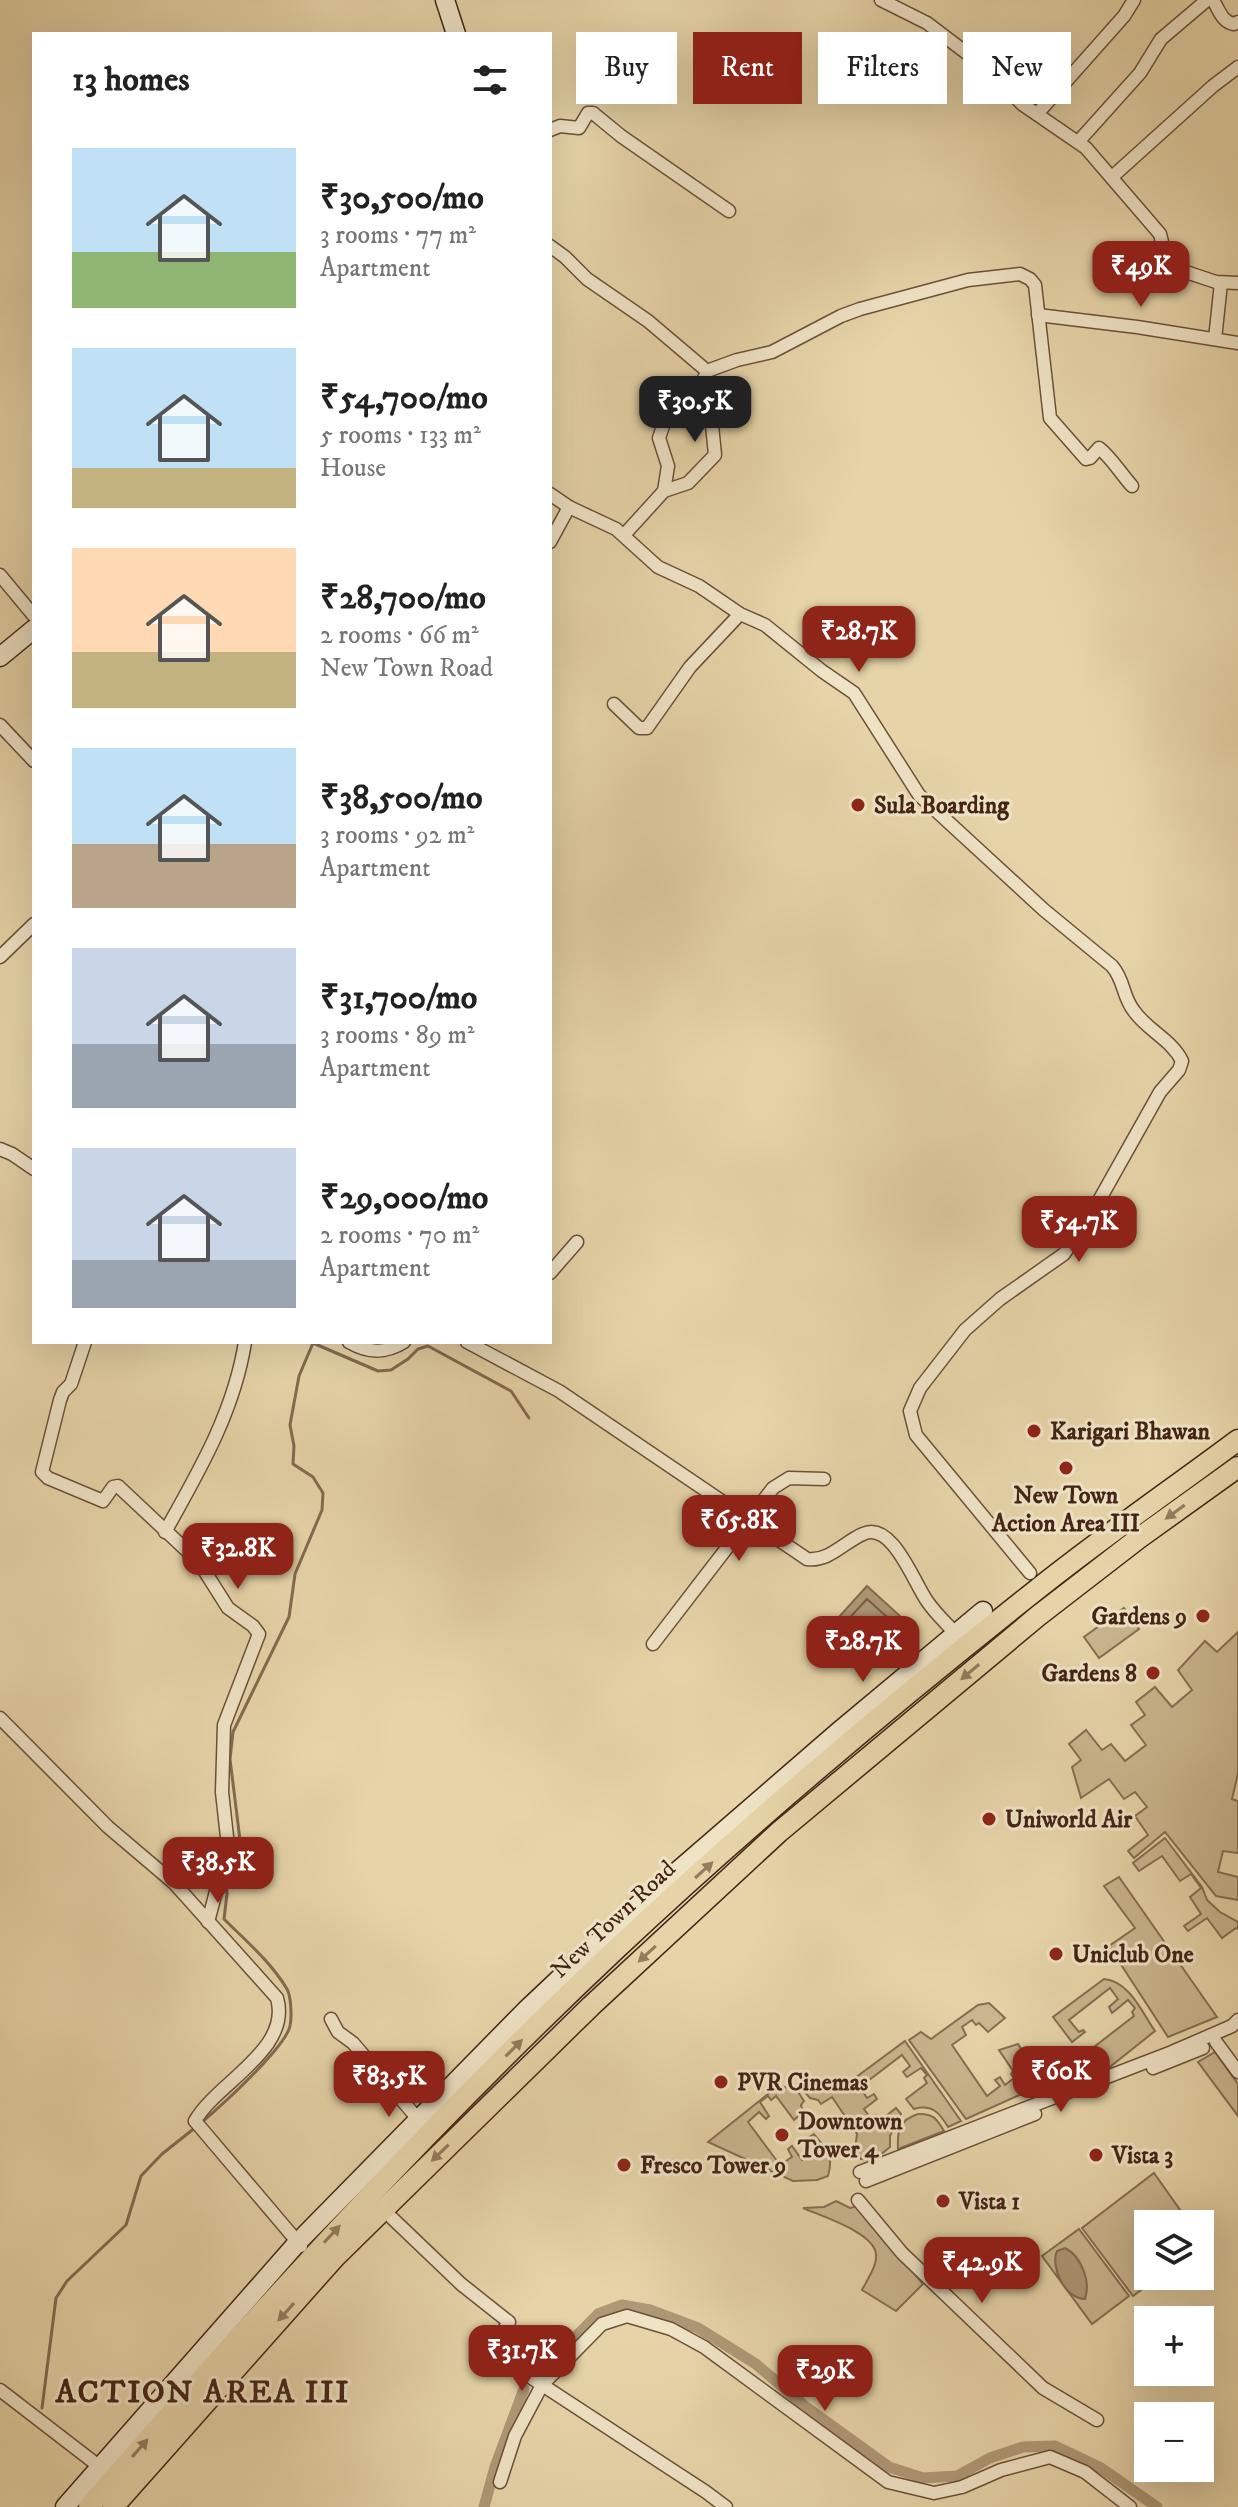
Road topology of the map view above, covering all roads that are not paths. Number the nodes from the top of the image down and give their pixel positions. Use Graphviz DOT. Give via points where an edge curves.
graph roads {
  1 [pos="445,0"];
  2 [pos="881,0"];
  3 [pos="1134,0"];
  4 [pos="1210,0"];
  5 [pos="1237,26"];
  6 [pos="455,32"];
  7 [pos="1238,67"];
  8 [pos="1037,114"];
  9 [pos="552,129"];
  10 [pos="1078,142"];
  11 [pos="1112,177"];
  12 [pos="729,211"];
  13 [pos="552,247"];
  14 [pos="1221,283"];
  15 [pos="1238,283"];
  16 [pos="1038,315"];
  17 [pos="1215,339"];
  18 [pos="1238,343"];
  19 [pos="707,371"];
  20 [pos="701,387"];
  21 [pos="1132,486"];
  22 [pos="664,491"];
  23 [pos="552,495"];
  24 [pos="569,507"];
  25 [pos="624,535"];
  26 [pos="552,538"];
  27 [pos="0,575"];
  28 [pos="32,614"];
  29 [pos="740,614"];
  30 [pos="32,631"];
  31 [pos="0,657"];
  32 [pos="614,704"];
  33 [pos="0,725"];
  34 [pos="32,759"];
  35 [pos="32,926"];
  36 [pos="0,957"];
  37 [pos="0,1149"];
  38 [pos="32,1168"];
  39 [pos="577,1242"];
  40 [pos="552,1271"];
  41 [pos="84,1344"];
  42 [pos="245,1344"];
  43 [pos="354,1344"];
  44 [pos="400,1344"];
  45 [pos="489,1347"];
  46 [pos="1235,1455"];
  47 [pos="824,1479"];
  48 [pos="749,1521"];
  49 [pos="165,1532"];
  50 [pos="1030,1573"];
  51 [pos="983,1611"];
  52 [pos="956,1634"];
  53 [pos="653,1644"];
  54 [pos="0,1718"];
  55 [pos="208,1922"];
  56 [pos="331,2019"];
  57 [pos="1238,2020"];
  58 [pos="1238,2031"];
  59 [pos="1216,2042"];
  60 [pos="1238,2072"];
  61 [pos="418,2119"];
  62 [pos="951,2142"];
  63 [pos="863,2176"];
  64 [pos="860,2198"];
  65 [pos="392,2218"];
  66 [pos="304,2249"];
  67 [pos="508,2357"];
  68 [pos="553,2373"];
  69 [pos="542,2385"];
  70 [pos="0,2390"];
  71 [pos="1099,2417"];
  72 [pos="100,2467"];
  73 [pos="500,2482"];
  74 [pos="65,2507"];
  75 [pos="89,2507"];
  76 [pos="113,2507"];
  77 [pos="726,2507"];
  78 [pos="1130,2507"];
  1 -- 6 [label="street"];
  2 -- 8 [label="street" via="938,31"];
  3 -- 8 [label="street"];
  4 -- 5 [label="street"];
  4 -- 10 [label="street" via="1169,31 1140,73"];
  7 -- 11 [label="street"];
  8 -- 10 [label="street"];
  9 -- 12 [label="street" via="579,128 593,113"];
  10 -- 11 [label="street"];
  11 -- 14 [label="street" via="1160,234 1169,265"];
  13 -- 19 [label="street"];
  14 -- 15 [label="street"];
  14 -- 17 [label="street"];
  16 -- 17 [label="street"];
  16 -- 19 [label="street" via="1035,285 1025,275 968,280 841,316 772,352"];
  16 -- 21 [label="street" via="1050,418 1086,459 1103,450"];
  17 -- 18 [label="street"];
  19 -- 20 [label="street"];
  20 -- 22 [label="street" via="665,420 659,438 668,466"];
  20 -- 22 [label="street" via="726,405 712,425 715,455 688,483"];
  22 -- 25 [label="street"];
  23 -- 24 [label="street"];
  24 -- 25 [label="street"];
  24 -- 26 [label="street"];
  25 -- 29 [label="street" via="658,567"];
  27 -- 28 [label="street"];
  29 -- 32 [label="street" via="683,676 645,729"];
  29 -- 50 [label="street" via="774,631 854,693 919,795 1112,966 1135,1013 1182,1061 1064,1254 965,1330 920,1388 910,1411 916,1435"];
  30 -- 31 [label="street"];
  33 -- 34 [label="street"];
  35 -- 36 [label="street"];
  37 -- 38 [label="street"];
  39 -- 40 [label="street"];
  41 -- 49 [label="street" via="78,1369 60,1400 42,1472 103,1501 118,1486"];
  42 -- 49 [label="street" via="227,1412"];
  43 -- 44 [label="street" via="385,1351"];
  45 -- 48 [label="street"];
  66 -- 46 [label="main road, New Town Road, one-way" via="393,2170 618,1947 773,1809 1036,1590"];
  46 -- 76 [label="main road, New Town Road, one-way" via="1038,1616 932,1712 779,1832 591,2006 335,2257"];
  47 -- 48 [label="street" via="789,1478 773,1488"];
  48 -- 52 [label="street" via="797,1554 817,1560 863,1533 881,1534"];
  48 -- 53 [label="street"];
  49 -- 55 [label="street" via="199,1562 228,1608 259,1634 224,1725 226,1853"];
  51 -- 52 [label="street"];
  52 -- 61 [label="street" via="629,1913"];
  54 -- 55 [label="street" via="108,1827 174,1883"];
  55 -- 66 [label="street" via="277,1998 279,2018 267,2045 196,2122"];
  56 -- 61 [label="street"];
  57 -- 62 [label="street"];
  58 -- 59 [label="street"];
  59 -- 60 [label="street"];
  59 -- 62 [label="street"];
  61 -- 66 [label="street"];
  62 -- 63 [label="street"];
  64 -- 71 [label="street" via="912,2263 1043,2388"];
  65 -- 67 [label="street" via="509,2322 495,2343"];
  66 -- 72 [label="street"];
  75 -- 66 [label="main road, New Town Road, one-way"];
  67 -- 68 [label="street"];
  67 -- 69 [label="street"];
  68 -- 69 [label="street"];
  68 -- 78 [label="street" via="602,2324 627,2316 671,2329 704,2347 888,2482 934,2493 1050,2457 1085,2472"];
  69 -- 73 [label="street" via="515,2436"];
  69 -- 77 [label="street"];
  70 -- 72 [label="street"];
  72 -- 74 [label="street"];
}
